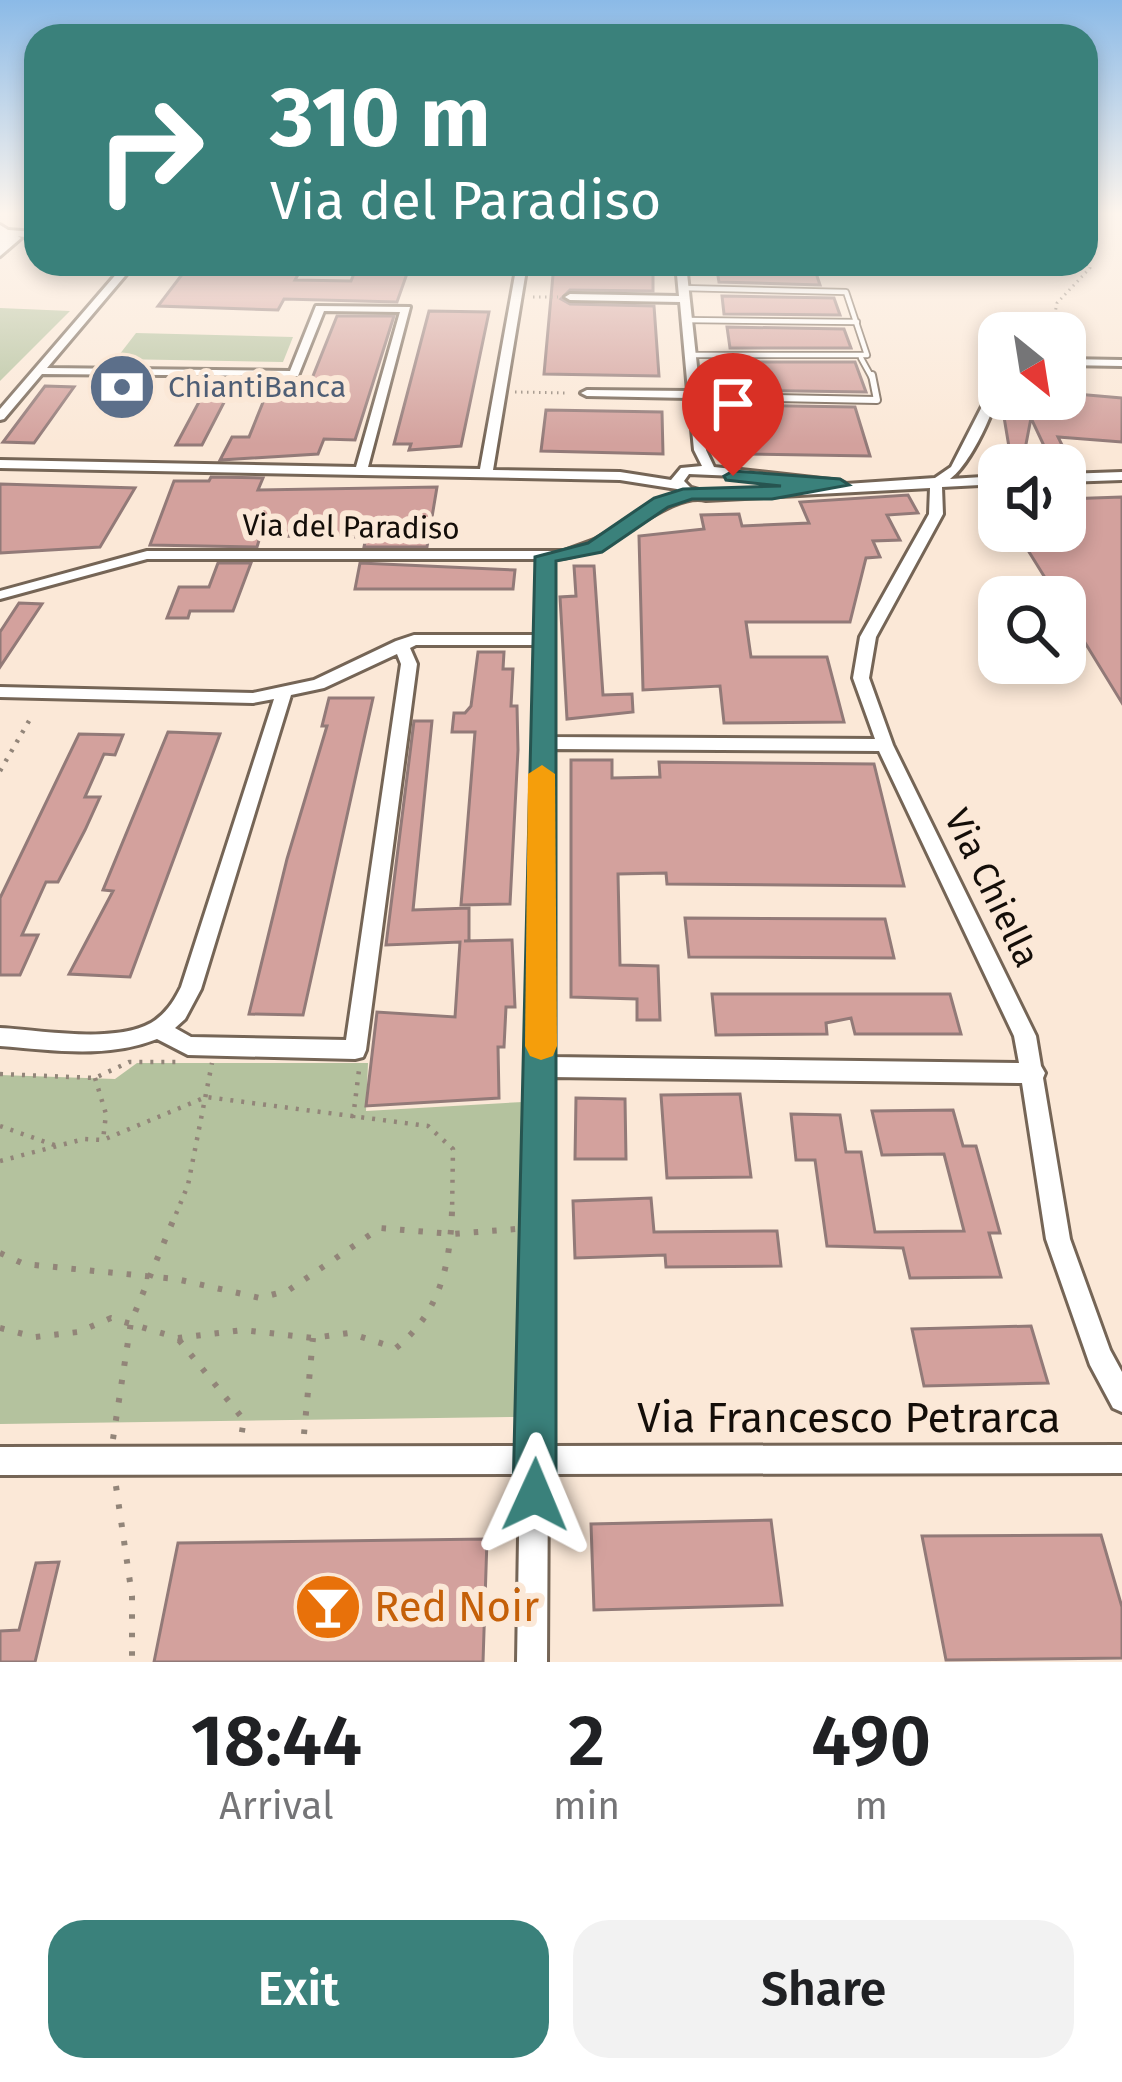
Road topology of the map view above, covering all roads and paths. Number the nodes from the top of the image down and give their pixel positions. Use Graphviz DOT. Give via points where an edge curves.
graph roads {
  1 [pos="109,289"];
  2 [pos="518,289"];
  3 [pos="684,289"];
  4 [pos="684,293"];
  5 [pos="516,297"];
  6 [pos="570,297"];
  7 [pos="686,320"];
  8 [pos="857,322"];
  9 [pos="691,356"];
  10 [pos="723,356"];
  11 [pos="861,358"];
  12 [pos="1086,362"];
  13 [pos="1122,363"];
  14 [pos="39,371"];
  15 [pos="500,392"];
  16 [pos="587,393"];
  17 [pos="694,394"];
  18 [pos="0,416"];
  19 [pos="981,420"];
  20 [pos="700,451"];
  21 [pos="0,464"];
  22 [pos="691,470"];
  23 [pos="361,471"];
  24 [pos="714,471"];
  25 [pos="486,473"];
  26 [pos="1122,476"];
  27 [pos="1086,477"];
  28 [pos="978,481"];
  29 [pos="936,482"];
  30 [pos="840,485"];
  31 [pos="684,489"];
  32 [pos="721,493"];
  33 [pos="545,557"];
  34 [pos="0,595"];
  35 [pos="542,640"];
  36 [pos="401,644"];
  37 [pos="0,692"];
  38 [pos="283,695"];
  39 [pos="33,713"];
  40 [pos="542,743"];
  41 [pos="884,745"];
  42 [pos="0,771"];
  43 [pos="162,1030"];
  44 [pos="0,1037"];
  45 [pos="355,1050"];
  46 [pos="541,1066"];
  47 [pos="1034,1073"];
  48 [pos="0,1074"];
  49 [pos="95,1078"];
  50 [pos="206,1097"];
  51 [pos="353,1118"];
  52 [pos="0,1126"];
  53 [pos="103,1141"];
  54 [pos="57,1146"];
  55 [pos="0,1160"];
  56 [pos="539,1227"];
  57 [pos="452,1234"];
  58 [pos="0,1252"];
  59 [pos="146,1276"];
  60 [pos="131,1322"];
  61 [pos="0,1328"];
  62 [pos="178,1338"];
  63 [pos="313,1339"];
  64 [pos="1122,1399"];
  65 [pos="237,1460"];
  66 [pos="302,1460"];
  67 [pos="535,1460"];
  68 [pos="1122,1460"];
  69 [pos="0,1461"];
  70 [pos="114,1461"];
  71 [pos="132,1662"];
  72 [pos="532,1662"];
  1 -- 14 [label="street"];
  2 -- 5 [label="street"];
  3 -- 4 [label="street"];
  4 -- 6 [label="street"];
  4 -- 7 [label="street"];
  4 -- 8 [label="lane" via="838,290"];
  5 -- 6 [label="path"];
  5 -- 15 [label="street"];
  7 -- 8 [label="lane"];
  7 -- 9 [label="street"];
  8 -- 11 [label="lane" via="867,355"];
  9 -- 10 [label="lane"];
  9 -- 17 [label="street"];
  10 -- 11 [label="lane"];
  10 -- 11 [label="lane" via="729,397 877,400"];
  12 -- 13 [label="street"];
  14 -- 18 [label="street"];
  14 -- 23 [label="street" via="294,374 320,308 406,309"];
  15 -- 16 [label="path"];
  15 -- 25 [label="street"];
  16 -- 17 [label="street"];
  17 -- 20 [label="street"];
  19 -- 29 [label="street" via="956,470"];
  20 -- 22 [label="street"];
  20 -- 24 [label="street"];
  21 -- 23 [label="street"];
  22 -- 24 [label="street, Via del Paradiso"];
  22 -- 31 [label="street, Via del Paradiso" via="681,474"];
  23 -- 25 [label="street"];
  24 -- 30 [label="street, Via del Paradiso"];
  24 -- 32 [label="street" via="728,485"];
  25 -- 31 [label="street" via="620,476"];
  26 -- 27 [label="street"];
  28 -- 29 [label="street"];
  29 -- 30 [label="street, Via del Paradiso"];
  29 -- 41 [label="street, Via Chiella" via="936,514 861,658"];
  30 -- 32 [label="street, Via del Paradiso"];
  31 -- 32 [label="street, Via del Paradiso"];
  31 -- 33 [label="street, Via del Paradiso" via="594,548"];
  33 -- 34 [label="street, Via del Paradiso" via="146,555"];
  33 -- 35 [label="street"];
  35 -- 36 [label="street"];
  35 -- 40 [label="street"];
  36 -- 38 [label="street"];
  36 -- 45 [label="street" via="410,664"];
  37 -- 38 [label="street"];
  38 -- 43 [label="street" via="187,1000"];
  39 -- 42 [label="path"];
  40 -- 41 [label="street"];
  40 -- 46 [label="street"];
  41 -- 47 [label="street, Via Chiella" via="1008,994"];
  43 -- 44 [label="street" via="123,1041"];
  43 -- 45 [label="street" via="188,1046"];
  45 -- 51 [label="path"];
  46 -- 47 [label="street"];
  46 -- 56 [label="street"];
  47 -- 64 [label="street, Via Chiella" via="1058,1239"];
  48 -- 49 [label="path"];
  49 -- 50 [label="path" via="129,1062 212,1063"];
  49 -- 53 [label="path" via="106,1114"];
  50 -- 51 [label="path"];
  50 -- 53 [label="path"];
  50 -- 59 [label="path" via="188,1185"];
  51 -- 57 [label="path" via="428,1126 453,1149"];
  52 -- 54 [label="path"];
  53 -- 54 [label="path"];
  54 -- 55 [label="path"];
  56 -- 57 [label="path"];
  56 -- 67 [label="street"];
  57 -- 59 [label="path" via="380,1228 290,1290 260,1298"];
  57 -- 63 [label="path" via="435,1309 415,1337 396,1348 349,1333"];
  58 -- 59 [label="path" via="24,1264"];
  59 -- 60 [label="path"];
  60 -- 61 [label="path" via="111,1318 34,1337"];
  60 -- 62 [label="path"];
  60 -- 70 [label="path"];
  62 -- 63 [label="path" via="243,1330"];
  62 -- 65 [label="path" via="244,1420"];
  63 -- 66 [label="path"];
  65 -- 66 [label="street, Via Francesco Petrarca"];
  65 -- 70 [label="street, Via Francesco Petrarca"];
  66 -- 67 [label="street, Via Francesco Petrarca"];
  67 -- 68 [label="street, Via Francesco Petrarca"];
  67 -- 72 [label="street"];
  69 -- 70 [label="street, Via Francesco Petrarca"];
  70 -- 71 [label="path" via="120,1548 137,1622"];
}
